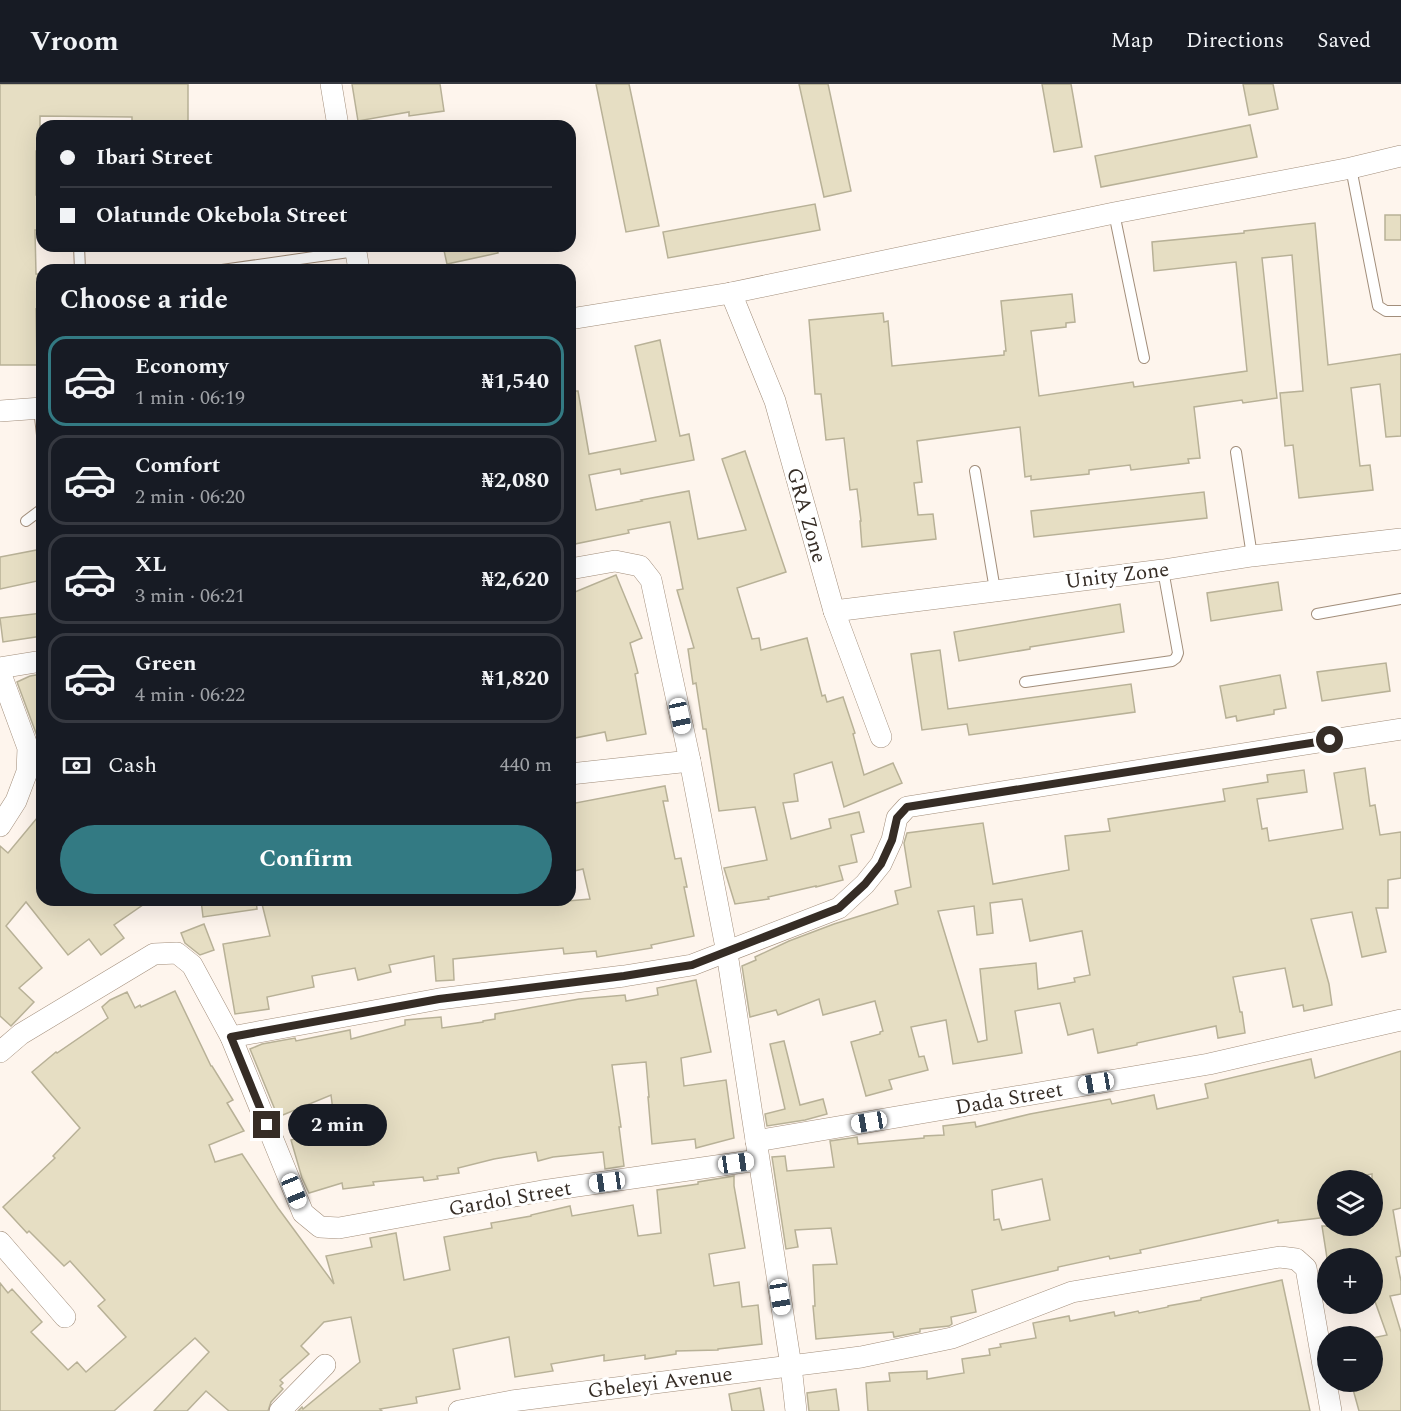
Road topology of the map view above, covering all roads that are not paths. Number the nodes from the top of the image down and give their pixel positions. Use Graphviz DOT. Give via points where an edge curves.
graph roads {
  1 [pos="331,84"];
  2 [pos="337,120"];
  3 [pos="1401,156"];
  4 [pos="1351,168"];
  5 [pos="1114,213"];
  6 [pos="357,256"];
  7 [pos="280,264"];
  8 [pos="731,293"];
  9 [pos="1401,311"];
  10 [pos="576,319"];
  11 [pos="1144,358"];
  12 [pos="36,408"];
  13 [pos="0,411"];
  14 [pos="1236,452"];
  15 [pos="975,471"];
  16 [pos="36,514"];
  17 [pos="26,521"];
  18 [pos="1401,539"];
  19 [pos="1252,556"];
  20 [pos="576,568"];
  21 [pos="1163,570"];
  22 [pos="995,590"];
  23 [pos="1401,599"];
  24 [pos="834,610"];
  25 [pos="1317,614"];
  26 [pos="36,662"];
  27 [pos="0,670"];
  28 [pos="1024,682"];
  29 [pos="1401,729"];
  30 [pos="881,737"];
  31 [pos="690,761"];
  32 [pos="576,773"];
  33 [pos="0,826"];
  34 [pos="727,953"];
  35 [pos="1401,1020"];
  36 [pos="231,1037"];
  37 [pos="0,1052"];
  38 [pos="757,1150"];
  39 [pos="0,1242"];
  40 [pos="66,1317"];
  41 [pos="325,1365"];
  42 [pos="791,1366"];
  43 [pos="280,1411"];
  44 [pos="459,1411"];
  45 [pos="796,1411"];
  46 [pos="1331,1411"];
  1 -- 2 [label="street"];
  3 -- 4 [label="street"];
  4 -- 5 [label="street"];
  4 -- 9 [label="lane" via="1378,306 1386,311"];
  5 -- 8 [label="street"];
  5 -- 11 [label="lane"];
  6 -- 7 [label="lane"];
  8 -- 10 [label="street"];
  8 -- 24 [label="street, GRA Zone" via="775,400"];
  12 -- 13 [label="street"];
  14 -- 19 [label="lane"];
  15 -- 22 [label="lane"];
  16 -- 17 [label="lane"];
  18 -- 19 [label="street, Unity Zone"];
  19 -- 21 [label="street, Unity Zone"];
  20 -- 31 [label="street" via="615,561 640,566 651,580"];
  21 -- 22 [label="street, Unity Zone"];
  21 -- 28 [label="lane" via="1176,658"];
  22 -- 24 [label="street, Unity Zone"];
  23 -- 25 [label="lane"];
  24 -- 30 [label="street, GRA Zone"];
  26 -- 27 [label="street"];
  27 -- 33 [label="street" via="28,748 27,772 16,801"];
  29 -- 34 [label="street" via="907,807 897,818 881,864 839,908"];
  31 -- 32 [label="street"];
  31 -- 34 [label="street"];
  34 -- 36 [label="street" via="692,965 439,999"];
  34 -- 38 [label="street"];
  35 -- 38 [label="street, Dada Street" via="1209,1064"];
  36 -- 37 [label="street" via="192,965 177,953 154,954 21,1034"];
  36 -- 38 [label="street, Gardol Street" via="303,1213 320,1227 339,1228"];
  38 -- 42 [label="street"];
  39 -- 40 [label="street"];
  41 -- 43 [label="street"];
  42 -- 44 [label="street, Gbeleyi Avenue" via="523,1399"];
  42 -- 45 [label="street"];
  42 -- 46 [label="street, Gbeleyi Avenue" via="861,1357 952,1338 1072,1292 1280,1257 1296,1259 1306,1268"];
}
